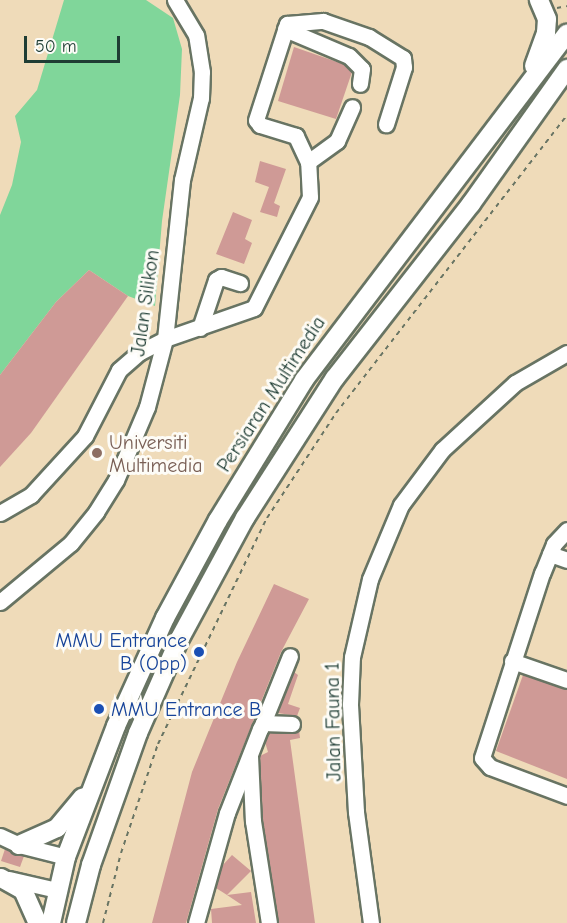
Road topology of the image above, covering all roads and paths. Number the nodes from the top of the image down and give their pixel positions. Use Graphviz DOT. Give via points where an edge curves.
graph roads {
  1 [pos="175,0"];
  2 [pos="539,0"];
  3 [pos="285,30"];
  4 [pos="567,34"];
  5 [pos="567,69"];
  6 [pos="567,80"];
  7 [pos="360,84"];
  8 [pos="352,107"];
  9 [pos="567,115"];
  10 [pos="529,122"];
  11 [pos="386,124"];
  12 [pos="497,130"];
  13 [pos="308,162"];
  14 [pos="240,283"];
  15 [pos="200,328"];
  16 [pos="165,339"];
  17 [pos="567,352"];
  18 [pos="0,513"];
  19 [pos="567,530"];
  20 [pos="550,554"];
  21 [pos="567,560"];
  22 [pos="1,599"];
  23 [pos="290,656"];
  24 [pos="512,661"];
  25 [pos="567,680"];
  26 [pos="263,723"];
  27 [pos="292,724"];
  28 [pos="249,751"];
  29 [pos="93,785"];
  30 [pos="567,796"];
  31 [pos="0,836"];
  32 [pos="19,845"];
  33 [pos="66,857"];
  34 [pos="1,877"];
  35 [pos="57,890"];
  36 [pos="203,895"];
  37 [pos="38,923"];
  38 [pos="51,923"];
  39 [pos="76,923"];
  40 [pos="103,923"];
  41 [pos="196,923"];
  42 [pos="207,923"];
  43 [pos="269,923"];
  44 [pos="371,923"];
  1 -- 16 [label="street, Jalan Silikon" via="196,35 202,72 196,128 182,180"];
  2 -- 12 [label="main road" via="547,19 544,47"];
  3 -- 7 [label="street" via="349,56 362,69"];
  3 -- 11 [label="street" via="287,24 323,21 369,37 403,58 404,67"];
  3 -- 13 [label="street" via="256,120 260,125 296,136"];
  4 -- 12 [label="main road, Persiaran Multimedia"];
  5 -- 10 [label="main road"];
  6 -- 10 [label="main road"];
  8 -- 13 [label="street" via="337,141"];
  9 -- 40 [label="path" via="336,413 267,518 158,744 121,853"];
  10 -- 39 [label="main road" via="335,378 286,450 224,555 179,640 138,733 91,865"];
  12 -- 29 [label="main road, Persiaran Multimedia" via="337,334 276,423 175,598"];
  13 -- 15 [label="street" via="310,197 254,308"];
  14 -- 15 [label="street" via="220,277 216,280"];
  15 -- 16 [label="street"];
  16 -- 18 [label="street" via="140,352 119,370 85,436 31,495"];
  16 -- 22 [label="street, Jalan Silikon" via="133,443 96,512 71,543"];
  17 -- 44 [label="street, Jalan Fauna 1" via="515,383 476,416 427,467 400,505 370,579 352,657 350,704 356,812"];
  19 -- 20 [label="street"];
  20 -- 21 [label="street"];
  20 -- 24 [label="street"];
  23 -- 26 [label="street"];
  24 -- 25 [label="street"];
  24 -- 30 [label="street" via="482,758 490,767"];
  26 -- 27 [label="street"];
  26 -- 28 [label="street"];
  28 -- 36 [label="street"];
  28 -- 43 [label="street" via="253,821"];
  29 -- 32 [label="main road" via="57,828"];
  29 -- 33 [label="main road, Persiaran Multimedia"];
  31 -- 32 [label="street"];
  32 -- 33 [label="street"];
  33 -- 35 [label="main road, Persiaran Multimedia"];
  34 -- 35 [label="street"];
  34 -- 37 [label="main road" via="23,890"];
  35 -- 38 [label="main road, Persiaran Multimedia"];
  36 -- 41 [label="street"];
  36 -- 42 [label="street"];
}
